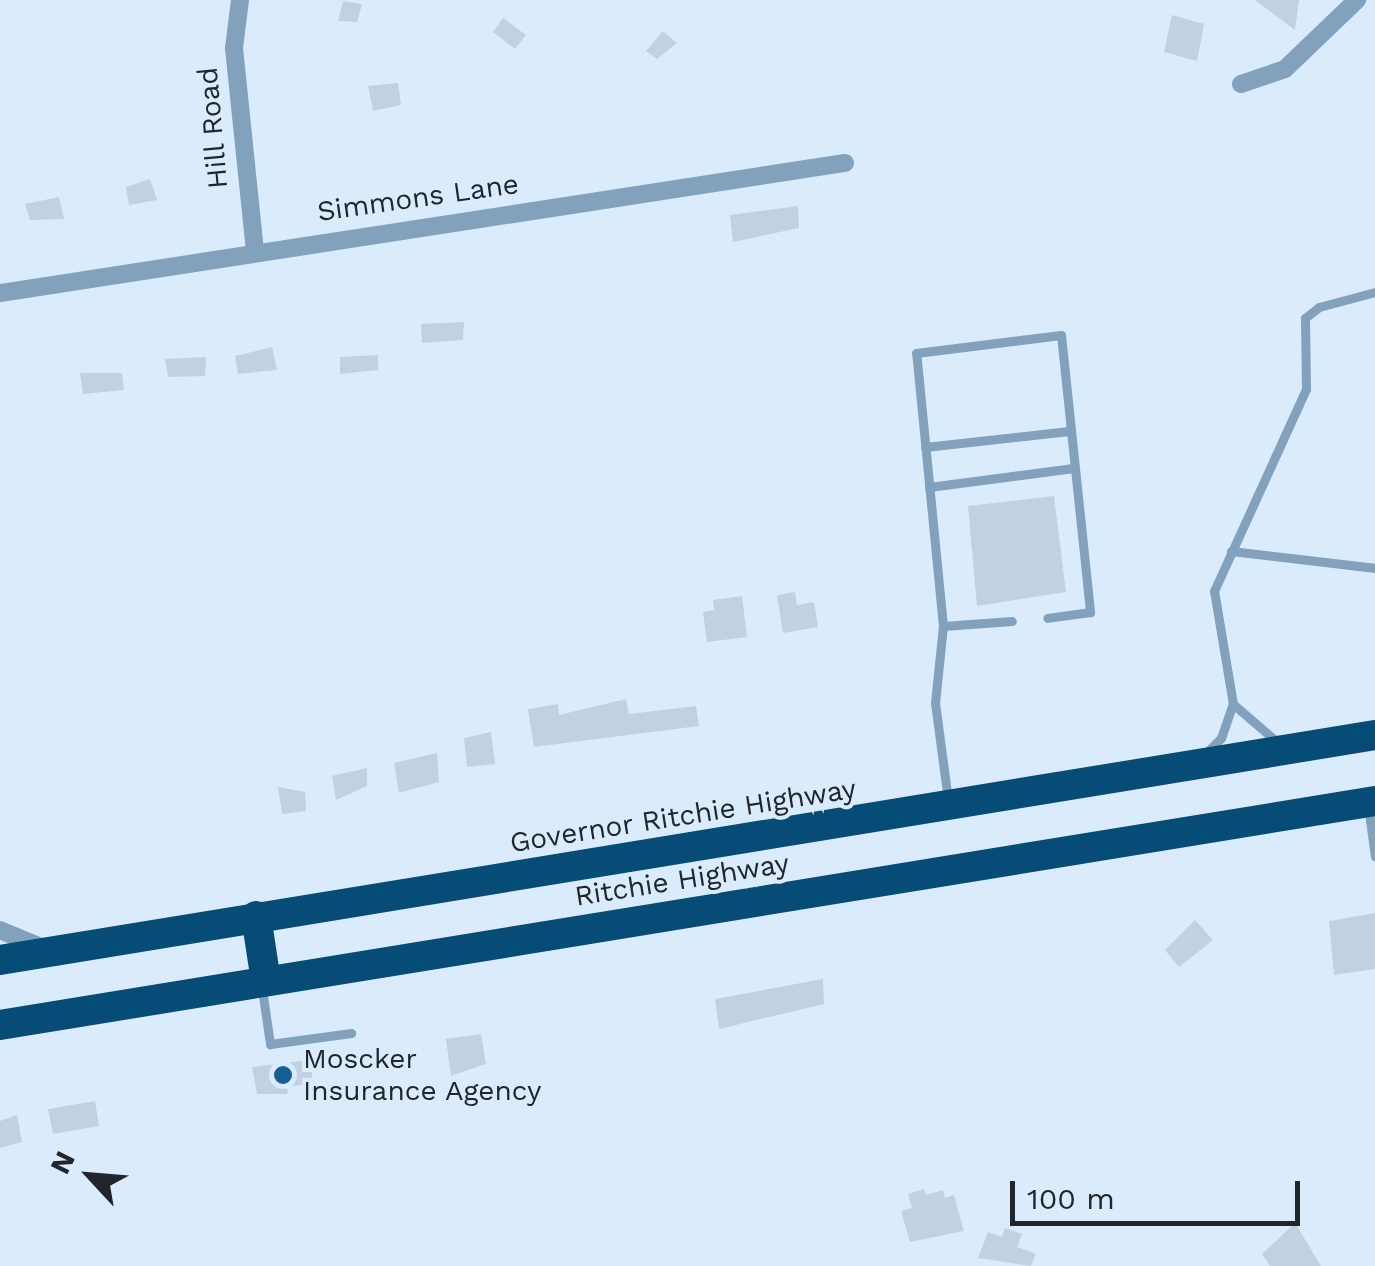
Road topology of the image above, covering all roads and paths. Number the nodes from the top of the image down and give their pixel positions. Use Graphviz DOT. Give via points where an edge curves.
graph roads {
  1 [pos="240,0"];
  2 [pos="1357,0"];
  3 [pos="1242,84"];
  4 [pos="844,163"];
  5 [pos="254,250"];
  6 [pos="0,292"];
  7 [pos="1375,292"];
  8 [pos="1069,426"];
  9 [pos="926,447"];
  10 [pos="1074,468"];
  11 [pos="930,487"];
  12 [pos="1230,552"];
  13 [pos="1375,568"];
  14 [pos="1047,618"];
  15 [pos="1012,621"];
  16 [pos="943,626"];
  17 [pos="1233,704"];
  18 [pos="1375,735"];
  19 [pos="1287,748"];
  20 [pos="1200,760"];
  21 [pos="1371,802"];
  22 [pos="949,808"];
  23 [pos="1375,857"];
  24 [pos="256,916"];
  25 [pos="0,930"];
  26 [pos="58,952"];
  27 [pos="0,960"];
  28 [pos="263,981"];
  29 [pos="0,1024"];
  30 [pos="351,1034"];
  1 -- 5 [label="street, Hill Road" via="234,48"];
  2 -- 3 [label="street" via="1284,70"];
  4 -- 5 [label="street, Simmons Lane"];
  5 -- 6 [label="street, Simmons Lane"];
  7 -- 12 [label="lane" via="1319,307 1305,318 1306,390"];
  8 -- 9 [label="lane"];
  8 -- 9 [label="lane" via="1061,334 916,353"];
  8 -- 10 [label="lane"];
  9 -- 11 [label="lane"];
  10 -- 11 [label="lane"];
  10 -- 14 [label="lane" via="1090,612"];
  11 -- 16 [label="lane"];
  12 -- 13 [label="lane"];
  12 -- 17 [label="lane" via="1214,592"];
  15 -- 16 [label="lane"];
  16 -- 22 [label="lane" via="936,703"];
  17 -- 19 [label="lane" via="1252,727"];
  17 -- 20 [label="lane" via="1221,738"];
  18 -- 19 [label="highway, Governor Ritchie Highway"];
  19 -- 20 [label="highway, Governor Ritchie Highway"];
  20 -- 22 [label="highway, Governor Ritchie Highway"];
  21 -- 23 [label="lane"];
  21 -- 28 [label="highway, Ritchie Highway"];
  22 -- 24 [label="highway, Governor Ritchie Highway"];
  24 -- 26 [label="highway, Governor Ritchie Highway"];
  24 -- 28 [label="highway"];
  25 -- 26 [label="street"];
  26 -- 27 [label="highway, Governor Ritchie Highway"];
  28 -- 29 [label="highway, Ritchie Highway"];
  28 -- 30 [label="lane" via="270,1044"];
}
